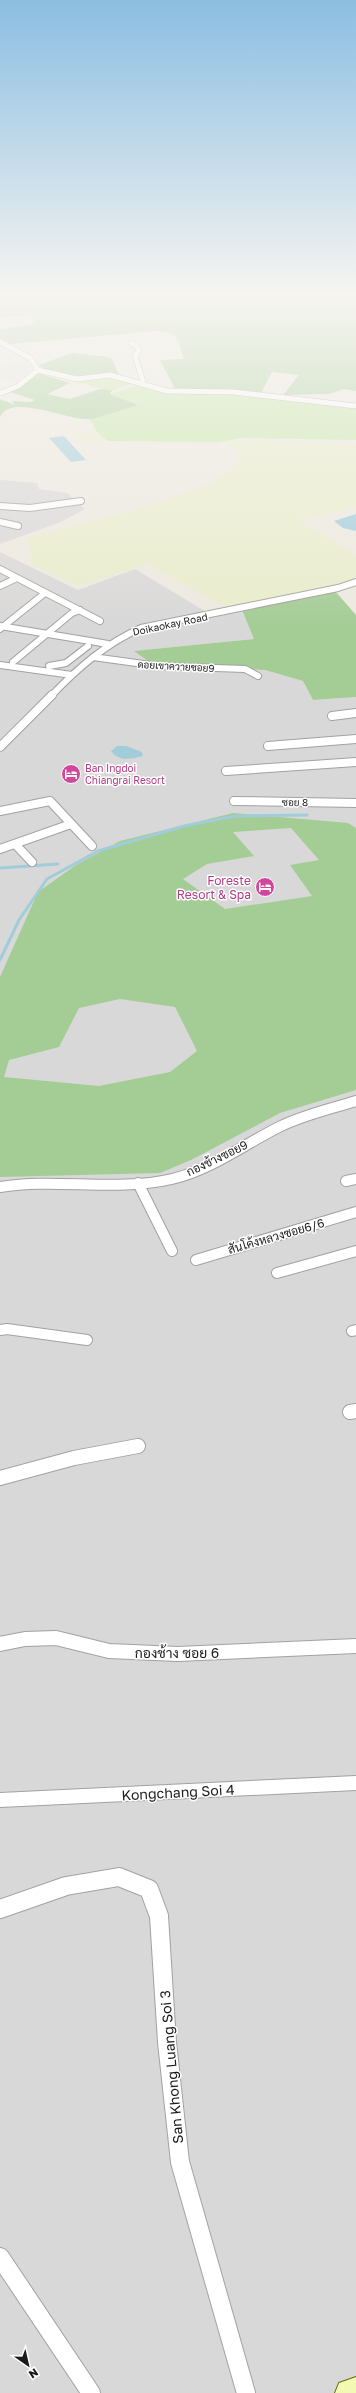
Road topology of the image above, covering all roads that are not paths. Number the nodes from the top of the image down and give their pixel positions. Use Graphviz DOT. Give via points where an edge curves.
graph roads {
  1 [pos="81,501"];
  2 [pos="0,506"];
  3 [pos="8,508"];
  4 [pos="0,518"];
  5 [pos="0,522"];
  6 [pos="18,526"];
  7 [pos="0,569"];
  8 [pos="17,578"];
  9 [pos="356,582"];
  10 [pos="0,586"];
  11 [pos="45,593"];
  12 [pos="80,610"];
  13 [pos="100,621"];
  14 [pos="1,627"];
  15 [pos="45,634"];
  16 [pos="64,638"];
  17 [pos="108,644"];
  18 [pos="93,657"];
  19 [pos="13,662"];
  20 [pos="0,665"];
  21 [pos="46,666"];
  22 [pos="72,675"];
  23 [pos="258,676"];
  24 [pos="356,713"];
  25 [pos="332,716"];
  26 [pos="356,739"];
  27 [pos="0,746"];
  28 [pos="268,746"];
  29 [pos="356,762"];
  30 [pos="226,771"];
  31 [pos="234,801"];
  32 [pos="356,802"];
  33 [pos="0,811"];
  34 [pos="71,824"];
  35 [pos="15,844"];
  36 [pos="92,846"];
  37 [pos="0,849"];
  38 [pos="32,862"];
  39 [pos="356,1101"];
  40 [pos="138,1183"];
  41 [pos="0,1187"];
  42 [pos="356,1212"];
  43 [pos="172,1251"];
  44 [pos="356,1251"];
  45 [pos="196,1260"];
  46 [pos="277,1273"];
  47 [pos="0,1330"];
  48 [pos="87,1340"];
  49 [pos="138,1446"];
  50 [pos="0,1478"];
  51 [pos="0,1644"];
  52 [pos="356,1646"];
  53 [pos="356,1783"];
  54 [pos="0,1800"];
  55 [pos="0,1908"];
  56 [pos="1,2258"];
  57 [pos="356,2391"];
  58 [pos="91,2393"];
  59 [pos="246,2393"];
  60 [pos="349,2393"];
  1 -- 3 [label="street"];
  2 -- 3 [label="street"];
  3 -- 4 [label="street"];
  5 -- 6 [label="street"];
  7 -- 8 [label="street"];
  8 -- 10 [label="street"];
  8 -- 11 [label="street"];
  9 -- 17 [label="street, Doikaokay Road" via="294,598 141,628"];
  11 -- 12 [label="street"];
  11 -- 14 [label="street"];
  12 -- 13 [label="street"];
  12 -- 15 [label="street" via="72,613"];
  14 -- 15 [label="street"];
  15 -- 16 [label="street"];
  15 -- 19 [label="street"];
  16 -- 17 [label="street"];
  16 -- 21 [label="street" via="88,646 66,665"];
  17 -- 18 [label="street, Doikaokay Road"];
  18 -- 22 [label="street, Doikaokay Road"];
  18 -- 23 [label="street, ดอยเขาควายซอย9" via="158,666 245,669"];
  20 -- 22 [label="street"];
  22 -- 27 [label="street, Doikaokay Road"];
  24 -- 25 [label="street"];
  26 -- 28 [label="street"];
  29 -- 30 [label="street"];
  31 -- 32 [label="street, ซอย 8"];
  33 -- 34 [label="street" via="50,801"];
  34 -- 35 [label="street"];
  34 -- 36 [label="street"];
  35 -- 37 [label="street"];
  35 -- 38 [label="street"];
  39 -- 40 [label="street, กองช้างซอย9" via="293,1120 197,1170 173,1179"];
  40 -- 41 [label="street, กองช้างซอย9"];
  40 -- 43 [label="street"];
  42 -- 45 [label="street, สันโค้งหลวงซอย6/6"];
  44 -- 46 [label="street"];
  47 -- 48 [label="street"];
  49 -- 50 [label="street" via="74,1458"];
  51 -- 52 [label="street, กองช้าง ซอย 6" via="26,1639 56,1638 109,1650 178,1654"];
  53 -- 54 [label="street, Kongchang Soi 4"];
  55 -- 59 [label="street, San Khong Luang Soi 3" via="66,1886 119,1877 149,1889 159,1916 167,2042 180,2162"];
  56 -- 58 [label="street"];
  57 -- 60 [label="street"];
}
